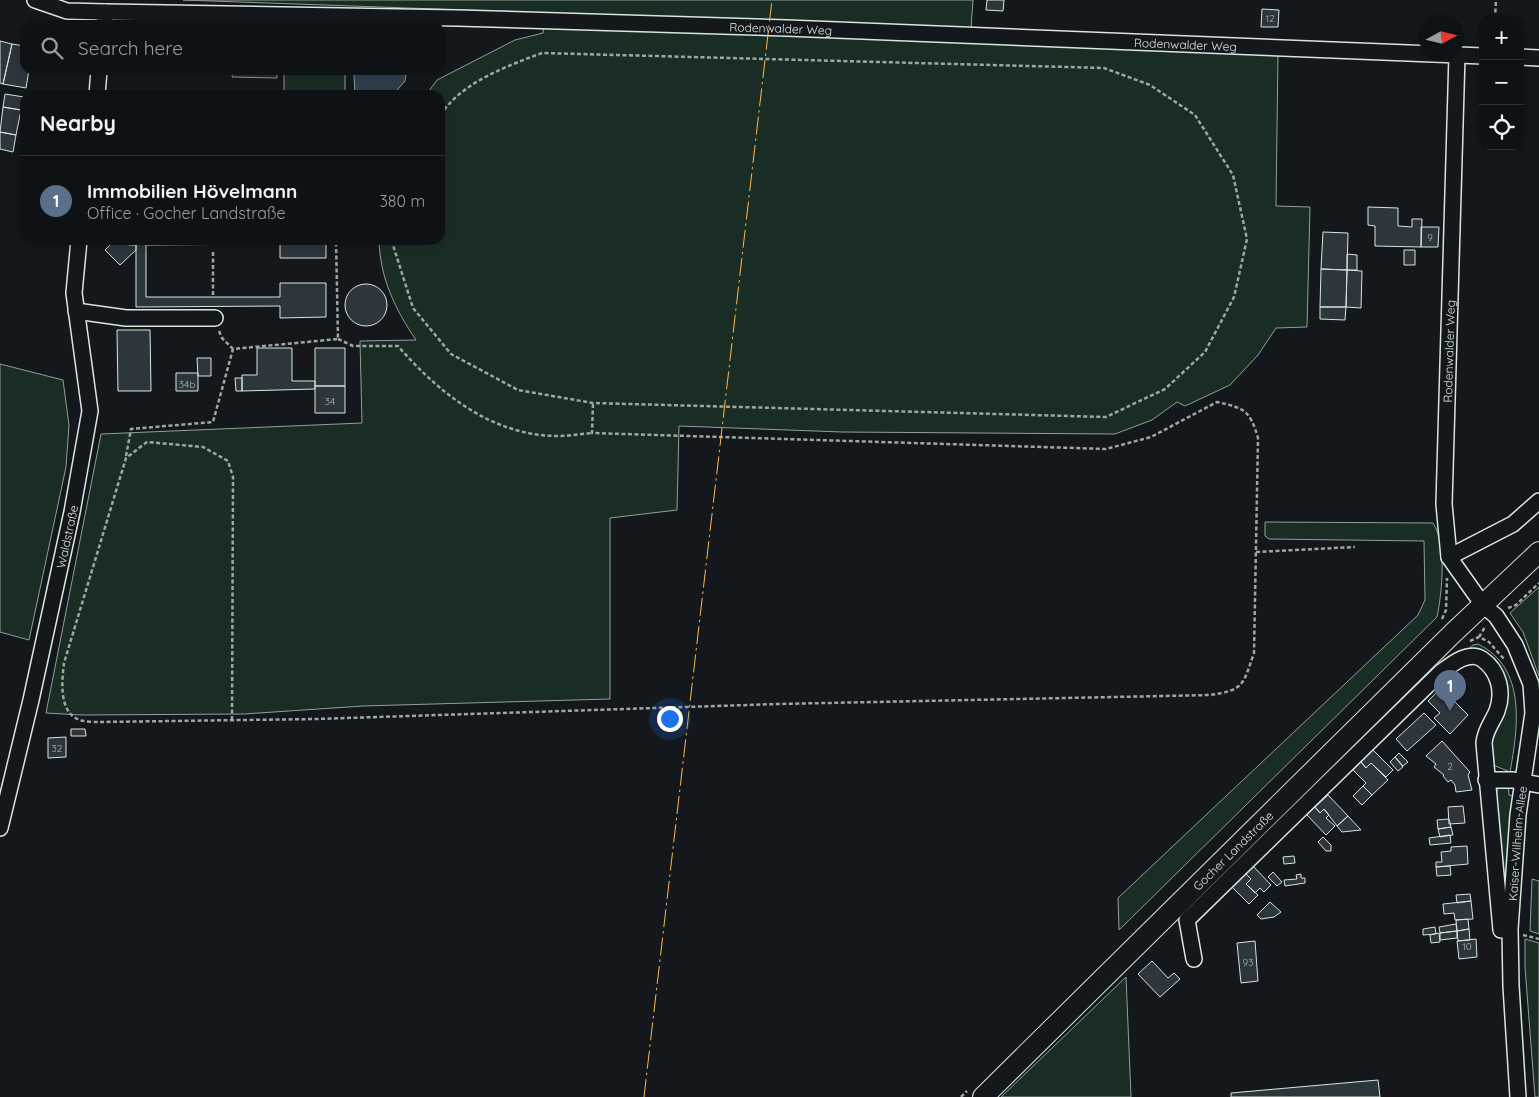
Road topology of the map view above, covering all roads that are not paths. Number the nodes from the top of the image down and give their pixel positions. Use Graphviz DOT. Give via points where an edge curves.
graph roads {
  1 [pos="36,0"];
  2 [pos="104,19"];
  3 [pos="1419,53"];
  4 [pos="1464,55"];
  5 [pos="1479,56"];
  6 [pos="1524,57"];
  7 [pos="1539,58"];
  8 [pos="1457,60"];
  9 [pos="99,75"];
  10 [pos="98,90"];
  11 [pos="79,245"];
  12 [pos="76,311"];
  13 [pos="215,318"];
  14 [pos="1539,501"];
  15 [pos="1539,552"];
  16 [pos="1449,556"];
  17 [pos="1483,605"];
  18 [pos="1486,780"];
  19 [pos="1524,783"];
  20 [pos="1539,786"];
  21 [pos="0,828"];
  22 [pos="1501,930"];
  23 [pos="1194,959"];
  24 [pos="983,1097"];
  25 [pos="1518,1097"];
  1 -- 2 [label="street"];
  2 -- 3 [label="street, Rodenwalder Weg" via="457,18"];
  4 -- 5 [label="street, Rodenwalder Weg"];
  6 -- 7 [label="street"];
  8 -- 16 [label="street, Rodenwalder Weg" via="1444,504"];
  9 -- 10 [label="street"];
  11 -- 12 [label="street, Waldstraße" via="74,293"];
  12 -- 13 [label="street" via="126,318"];
  12 -- 21 [label="street, Waldstraße" via="90,411 72,512"];
  14 -- 16 [label="street" via="1513,524"];
  15 -- 17 [label="main road, Gocher Landstraße"];
  16 -- 17 [label="street"];
  17 -- 19 [label="street, Kaiser-Wilhelm-Allee" via="1496,616 1515,645 1531,684 1533,713"];
  17 -- 24 [label="main road, Gocher Landstraße"];
  18 -- 19 [label="street"];
  18 -- 22 [label="street, Gocher Landstraße"];
  18 -- 23 [label="street, Gocher Landstraße" via="1484,733 1496,712 1499,688 1494,670 1480,658 1472,656 1454,662 1440,673 1187,920"];
  19 -- 20 [label="street"];
  19 -- 25 [label="street, Kaiser-Wilhelm-Allee" via="1510,929"];
}
